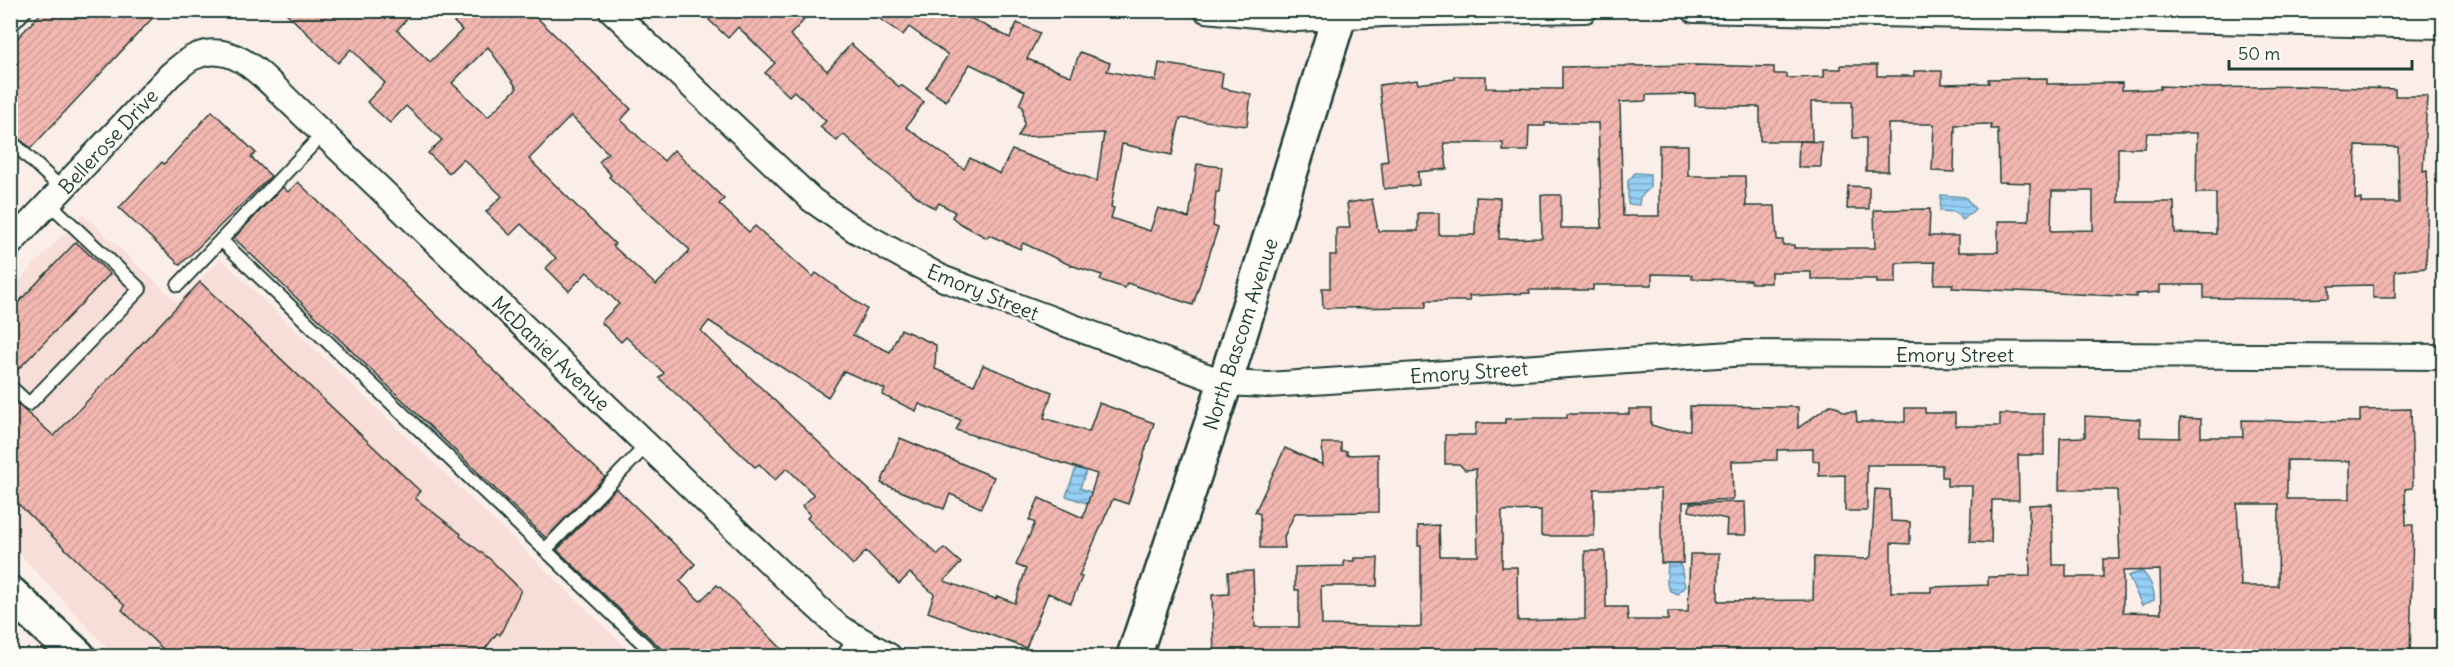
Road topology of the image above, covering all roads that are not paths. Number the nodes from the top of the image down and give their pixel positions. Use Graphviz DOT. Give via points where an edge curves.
graph roads {
  1 [pos="26,10"];
  2 [pos="611,10"];
  3 [pos="1206,10"];
  4 [pos="1585,10"];
  5 [pos="1694,10"];
  6 [pos="1340,14"];
  7 [pos="2444,26"];
  8 [pos="10,27"];
  9 [pos="214,51"];
  10 [pos="322,134"];
  11 [pos="10,140"];
  12 [pos="56,196"];
  13 [pos="221,240"];
  14 [pos="10,244"];
  15 [pos="178,285"];
  16 [pos="2444,357"];
  17 [pos="1225,383"];
  18 [pos="10,386"];
  19 [pos="647,445"];
  20 [pos="545,550"];
  21 [pos="10,592"];
  22 [pos="849,647"];
  23 [pos="71,654"];
  24 [pos="656,657"];
  25 [pos="889,657"];
  26 [pos="1134,657"];
  1 -- 8 [label="lane"];
  2 -- 17 [label="street, Emory Street" via="813,200 855,230 944,279"];
  3 -- 6 [label="street" via="1297,19"];
  4 -- 6 [label="street"];
  5 -- 7 [label="street"];
  6 -- 17 [label="main road, North Bascom Avenue"];
  9 -- 10 [label="street, McDaniel Avenue" via="237,56"];
  9 -- 12 [label="street, Bellerose Drive" via="192,57 171,74"];
  10 -- 13 [label="lane"];
  10 -- 19 [label="street, McDaniel Avenue"];
  11 -- 12 [label="lane"];
  12 -- 14 [label="street, Bellerose Drive"];
  12 -- 18 [label="lane" via="140,290 29,404"];
  13 -- 15 [label="lane"];
  13 -- 20 [label="lane"];
  16 -- 17 [label="street, Emory Street" via="1747,353 1268,385"];
  17 -- 26 [label="main road, North Bascom Avenue"];
  19 -- 20 [label="lane"];
  19 -- 22 [label="street, McDaniel Avenue" via="793,585"];
  20 -- 24 [label="lane"];
  21 -- 23 [label="main road"];
  22 -- 25 [label="street, McDaniel Avenue"];
}
